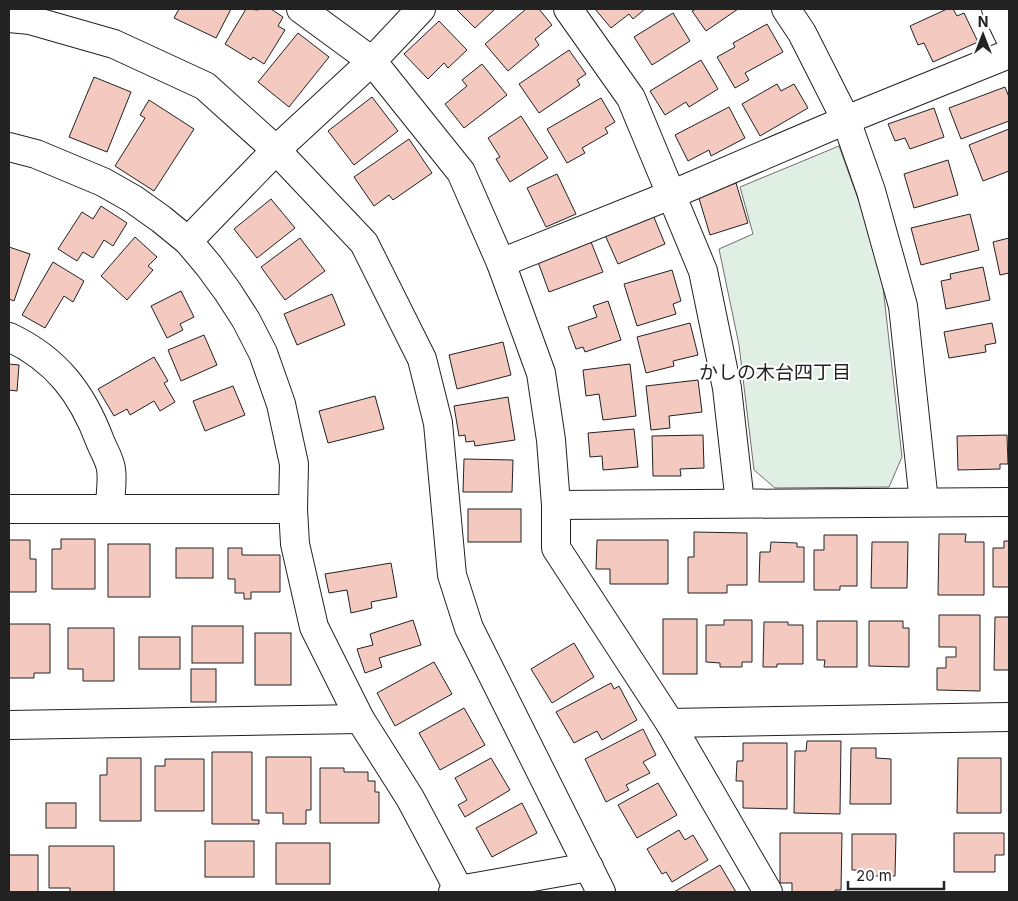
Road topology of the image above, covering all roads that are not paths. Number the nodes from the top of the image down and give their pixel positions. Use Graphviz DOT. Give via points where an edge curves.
graph roads {
  1 [pos="301,9"];
  2 [pos="421,9"];
  3 [pos="568,9"];
  4 [pos="786,9"];
  5 [pos="996,9"];
  6 [pos="9,18"];
  7 [pos="1009,36"];
  8 [pos="1009,54"];
  9 [pos="372,61"];
  10 [pos="846,120"];
  11 [pos="9,147"];
  12 [pos="276,150"];
  13 [pos="672,194"];
  14 [pos="188,241"];
  15 [pos="501,263"];
  16 [pos="9,337"];
  17 [pos="924,502"];
  18 [pos="1009,502"];
  19 [pos="740,503"];
  20 [pos="556,506"];
  21 [pos="110,508"];
  22 [pos="9,509"];
  23 [pos="293,509"];
  24 [pos="1009,717"];
  25 [pos="360,719"];
  26 [pos="670,722"];
  27 [pos="9,725"];
  28 [pos="589,867"];
  29 [pos="456,891"];
  30 [pos="601,892"];
  31 [pos="768,892"];
  1 -- 9 [label="street"];
  2 -- 9 [label="street"];
  3 -- 13 [label="street" via="631,98"];
  4 -- 10 [label="street" via="802,33"];
  5 -- 7 [label="street"];
  6 -- 12 [label="street" via="30,20 114,44 205,86"];
  8 -- 10 [label="street"];
  9 -- 12 [label="street"];
  9 -- 15 [label="street" via="461,172"];
  10 -- 13 [label="street"];
  10 -- 17 [label="street" via="871,191 903,306"];
  11 -- 14 [label="street" via="45,157 103,182 133,199"];
  12 -- 14 [label="street"];
  12 -- 28 [label="street" via="364,243 422,359 438,423 452,575 469,628"];
  13 -- 15 [label="street"];
  13 -- 19 [label="street" via="704,271 727,388"];
  14 -- 23 [label="street" via="228,292 263,353 281,404 294,464"];
  15 -- 20 [label="street" via="541,373"];
  16 -- 21 [label="street" via="41,356 58,371 86,408 111,469"];
  17 -- 18 [label="street"];
  17 -- 19 [label="street"];
  19 -- 20 [label="street"];
  20 -- 26 [label="street" via="556,548"];
  21 -- 22 [label="street"];
  21 -- 23 [label="street"];
  23 -- 25 [label="street" via="295,544 314,627"];
  24 -- 26 [label="street"];
  25 -- 27 [label="street"];
  25 -- 29 [label="street" via="410,798"];
  26 -- 31 [label="street"];
  28 -- 29 [label="street"];
  28 -- 30 [label="street"];
}
